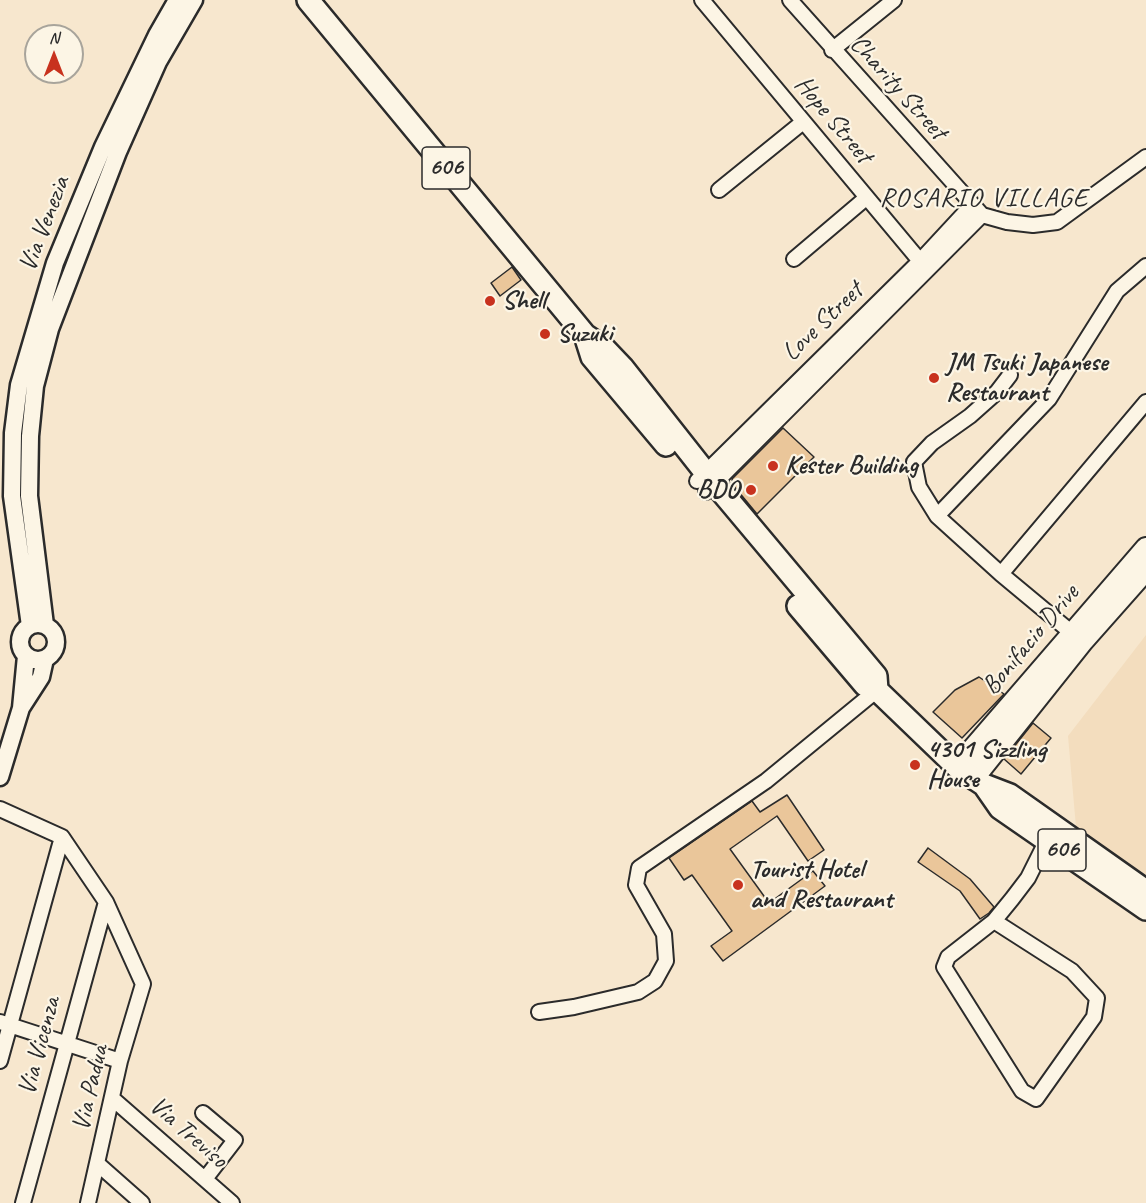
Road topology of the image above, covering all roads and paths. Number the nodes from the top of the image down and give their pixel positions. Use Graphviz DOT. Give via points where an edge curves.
graph roads {
  1 [pos="177,0"];
  2 [pos="194,0"];
  3 [pos="308,0"];
  4 [pos="702,0"];
  5 [pos="790,0"];
  6 [pos="894,0"];
  7 [pos="832,50"];
  8 [pos="803,122"];
  9 [pos="1146,158"];
  10 [pos="719,190"];
  11 [pos="866,198"];
  12 [pos="977,211"];
  13 [pos="794,259"];
  14 [pos="924,266"];
  15 [pos="1146,266"];
  16 [pos="1010,375"];
  17 [pos="1146,402"];
  18 [pos="706,482"];
  19 [pos="937,516"];
  20 [pos="1146,548"];
  21 [pos="1146,570"];
  22 [pos="1001,574"];
  23 [pos="38,626"];
  24 [pos="1077,637"];
  25 [pos="26,656"];
  26 [pos="45,659"];
  27 [pos="877,690"];
  28 [pos="21,708"];
  29 [pos="4,750"];
  30 [pos="0,777"];
  31 [pos="972,777"];
  32 [pos="0,809"];
  33 [pos="1050,834"];
  34 [pos="62,837"];
  35 [pos="1134,889"];
  36 [pos="106,902"];
  37 [pos="1146,909"];
  38 [pos="994,921"];
  39 [pos="539,1012"];
  40 [pos="5,1024"];
  41 [pos="66,1041"];
  42 [pos="120,1060"];
  43 [pos="0,1061"];
  44 [pos="113,1099"];
  45 [pos="203,1113"];
  46 [pos="99,1164"];
  47 [pos="205,1179"];
  48 [pos="22,1203"];
  49 [pos="88,1203"];
  50 [pos="142,1203"];
  51 [pos="231,1203"];
  1 -- 23 [label="street, Via Venezia" via="103,147 59,253 19,385 12,496"];
  2 -- 23 [label="street, Via Venezia" via="158,62 118,152 50,329 35,386 29,496"];
  3 -- 18 [label="main road, 606" via="585,335 592,357"];
  4 -- 8 [label="street, Hope Street"];
  5 -- 7 [label="street, Charity Street"];
  6 -- 7 [label="street"];
  7 -- 12 [label="street, Charity Street"];
  8 -- 10 [label="street"];
  8 -- 11 [label="street, Hope Street"];
  9 -- 12 [label="street" via="1057,222 1033,225"];
  11 -- 13 [label="street"];
  11 -- 14 [label="street, Hope Street"];
  12 -- 14 [label="street, Love Street"];
  14 -- 18 [label="street, Love Street"];
  15 -- 19 [label="street" via="1117,291 1049,399"];
  16 -- 19 [label="street" via="988,400 932,443 914,462 919,487"];
  17 -- 22 [label="street"];
  18 -- 27 [label="main road, 606" via="835,652 865,684"];
  19 -- 22 [label="street"];
  20 -- 24 [label="main road, Bonifacio Drive"];
  21 -- 24 [label="main road, Bonifacio Drive"];
  22 -- 24 [label="street"];
  23 -- 25 [label="street" via="20,640"];
  23 -- 26 [label="street" via="54,633 56,645"];
  24 -- 31 [label="main road, Bonifacio Drive"];
  25 -- 26 [label="street"];
  25 -- 28 [label="street"];
  26 -- 28 [label="street" via="41,677"];
  27 -- 31 [label="main road, 606"];
  27 -- 39 [label="street" via="766,781 639,868 636,885 664,934 666,961 655,981 638,992"];
  28 -- 29 [label="street"];
  29 -- 30 [label="street"];
  31 -- 33 [label="main road, 606" via="1010,795"];
  32 -- 34 [label="street"];
  33 -- 35 [label="main road, 606"];
  33 -- 38 [label="street" via="1028,878"];
  34 -- 36 [label="street"];
  34 -- 40 [label="street"];
  35 -- 37 [label="main road, 606"];
  36 -- 41 [label="street, Via Vicenza"];
  36 -- 42 [label="street, Via Padua" via="143,984"];
  38 -- 38 [label="street" via="948,957 944,968 1022,1091 1036,1099 1094,1017 1097,998 1072,971"];
  40 -- 41 [label="street"];
  40 -- 43 [label="street"];
  41 -- 42 [label="street"];
  41 -- 48 [label="street, Via Vicenza"];
  42 -- 44 [label="street, Via Padua"];
  44 -- 46 [label="street, Via Padua"];
  44 -- 47 [label="street, Via Treviso"];
  45 -- 47 [label="street" via="235,1140"];
  46 -- 49 [label="street, Via Padua"];
  46 -- 50 [label="street"];
  47 -- 51 [label="street, Via Treviso"];
}
